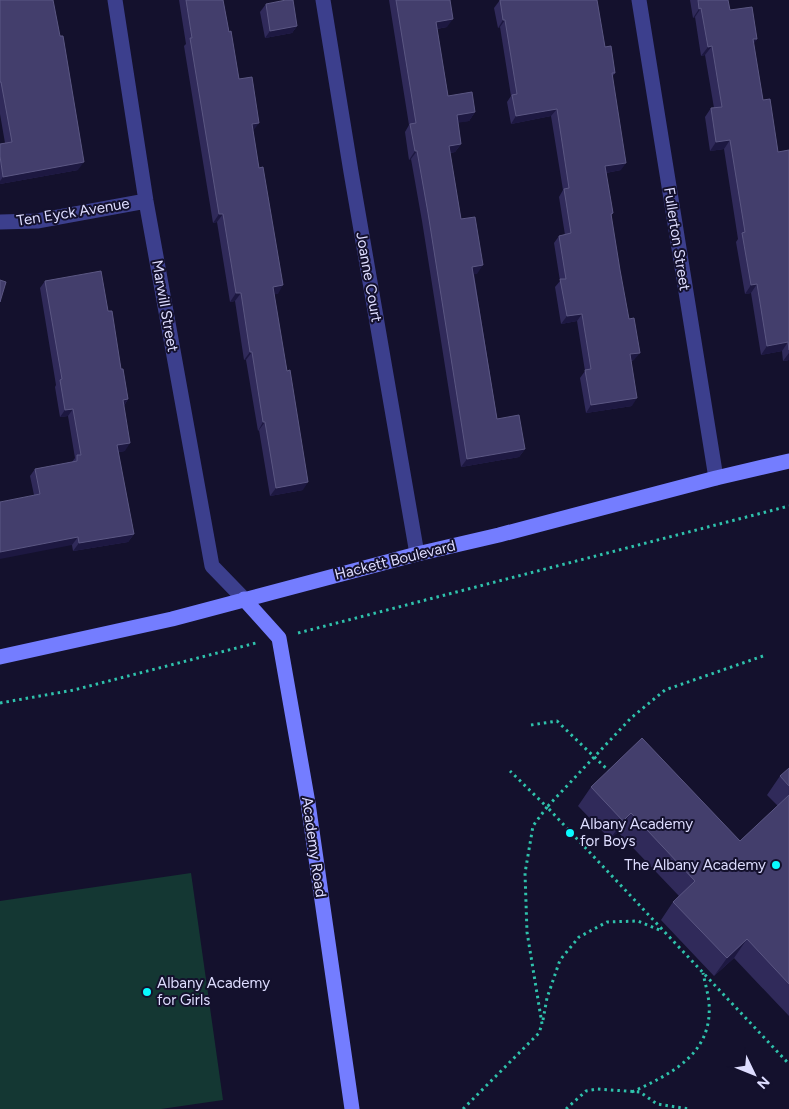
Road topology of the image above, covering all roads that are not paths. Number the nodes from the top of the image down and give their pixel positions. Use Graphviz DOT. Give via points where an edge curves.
graph roads {
  1 [pos="115,0"];
  2 [pos="323,0"];
  3 [pos="638,0"];
  4 [pos="146,201"];
  5 [pos="0,222"];
  6 [pos="789,461"];
  7 [pos="716,478"];
  8 [pos="417,554"];
  9 [pos="244,599"];
  10 [pos="0,657"];
  11 [pos="352,1109"];
  1 -- 4 [label="street, Marwill Street"];
  2 -- 8 [label="street, Joanne Court"];
  3 -- 7 [label="street, Fullerton Street"];
  4 -- 5 [label="street, Ten Eyck Avenue" via="37,221"];
  4 -- 9 [label="street, Marwill Street" via="212,566"];
  6 -- 7 [label="street, Hackett Boulevard"];
  7 -- 8 [label="street, Hackett Boulevard"];
  8 -- 9 [label="street, Hackett Boulevard"];
  9 -- 10 [label="street, Hackett Boulevard" via="172,619"];
  9 -- 11 [label="street, Academy Road" via="279,638 308,803"];
}
